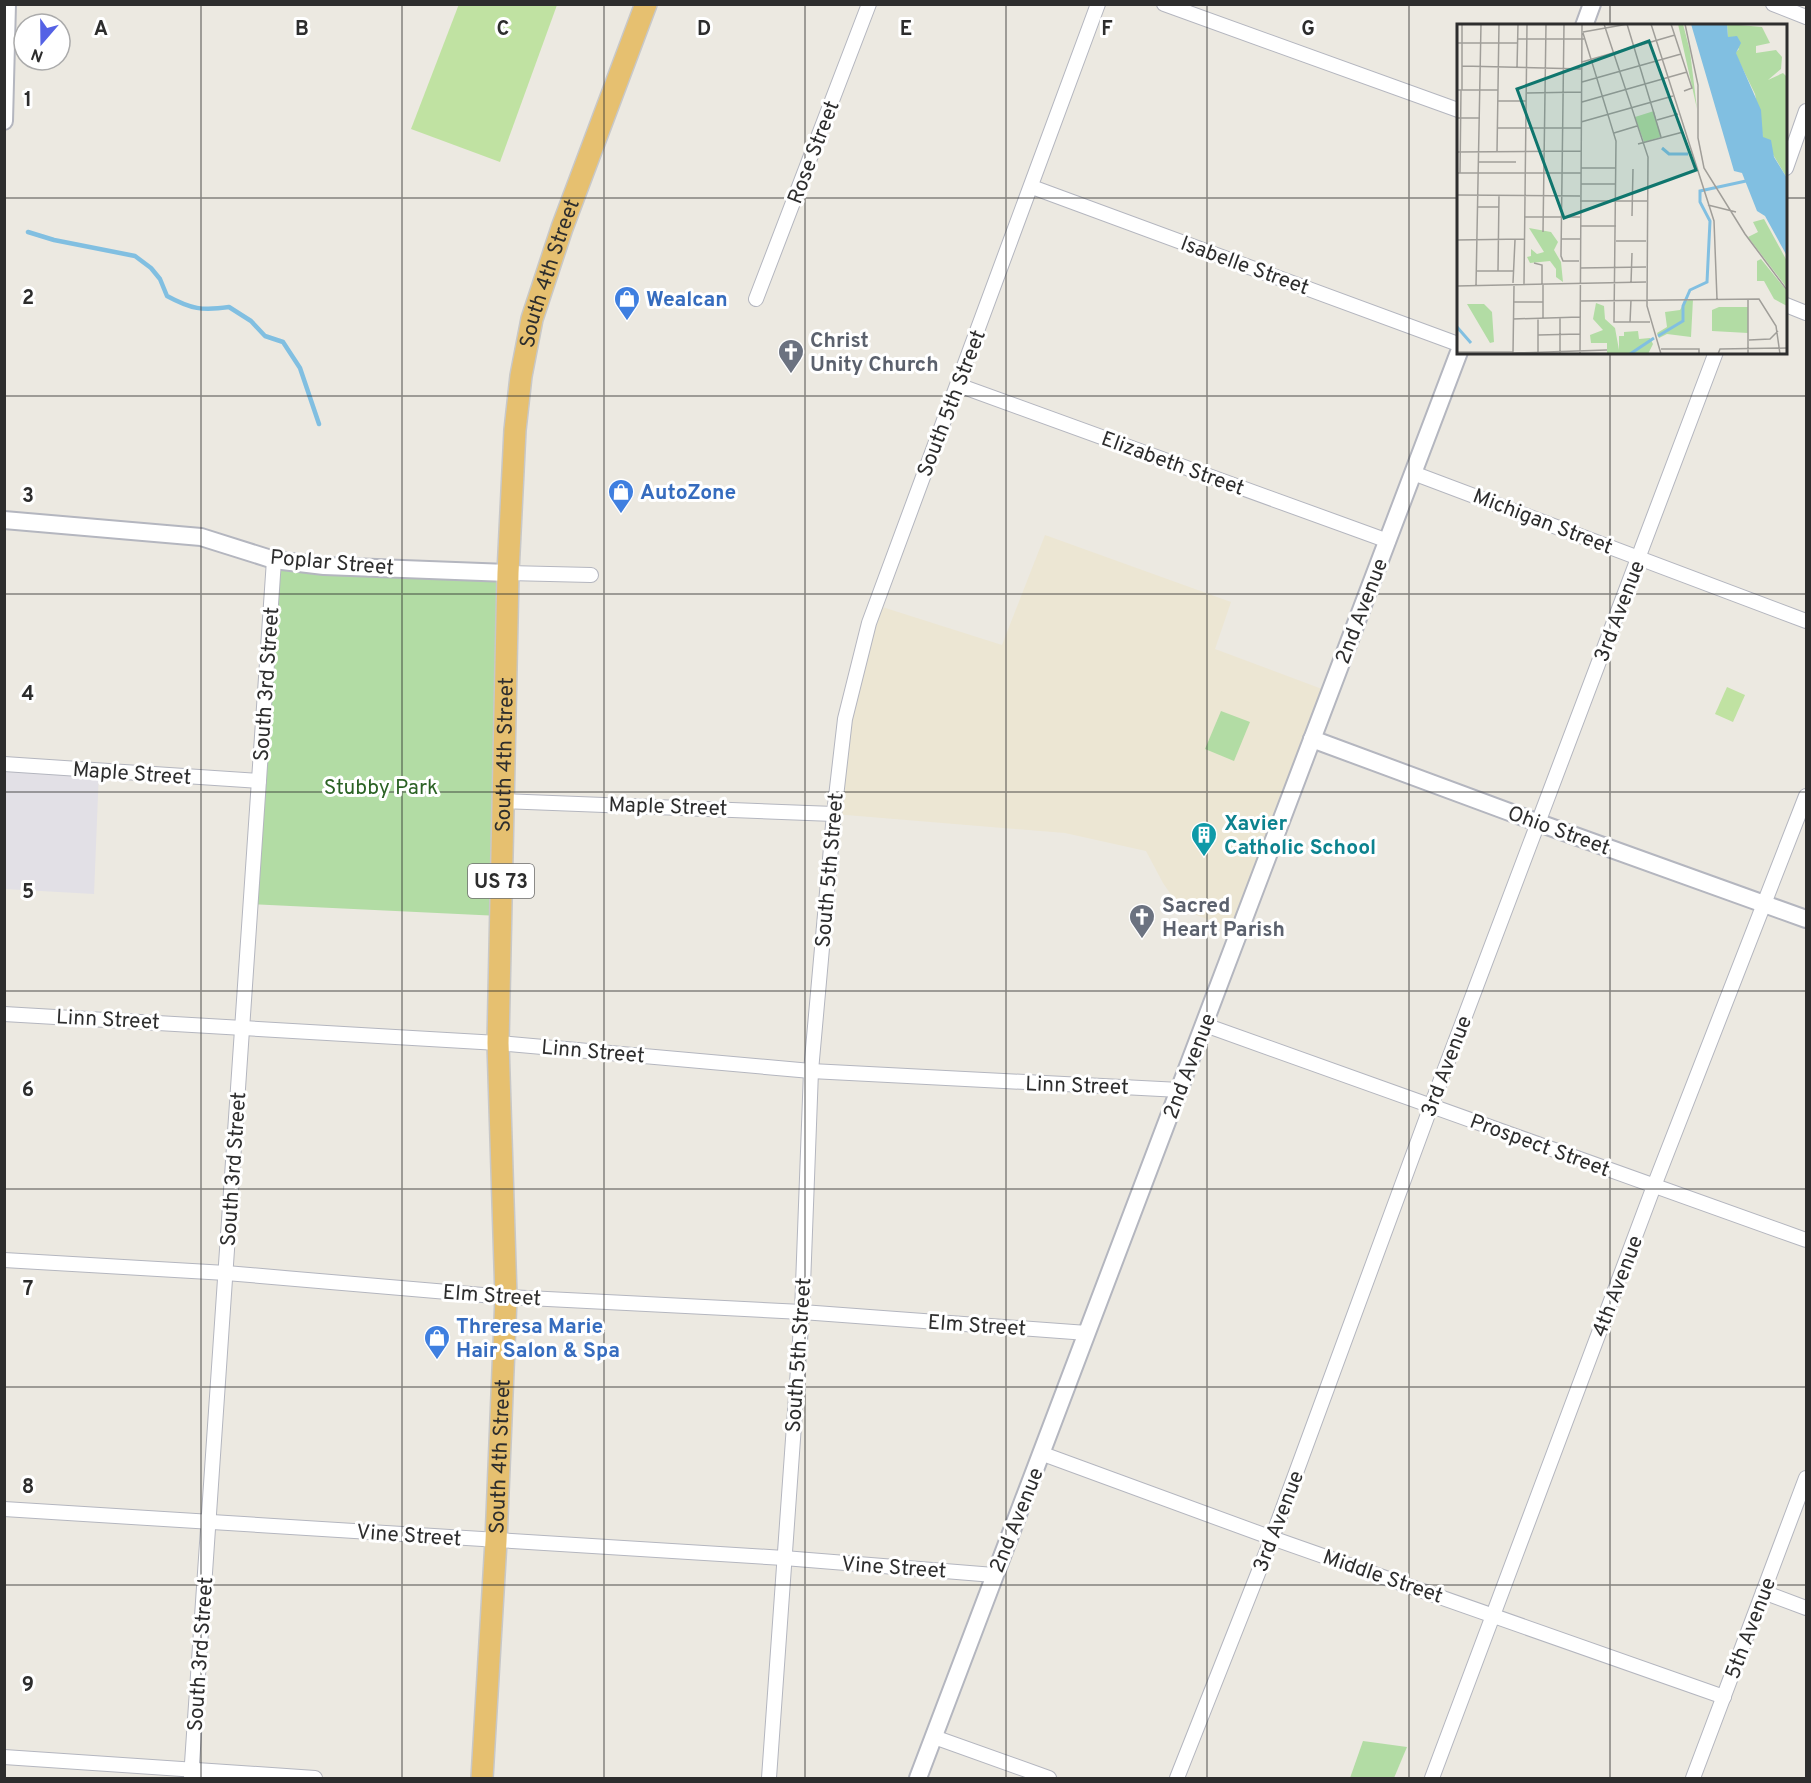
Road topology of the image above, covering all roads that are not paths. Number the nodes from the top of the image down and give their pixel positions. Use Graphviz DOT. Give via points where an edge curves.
graph roads {
  1 [pos="7,4"];
  2 [pos="646,4"];
  3 [pos="869,4"];
  4 [pos="1098,4"];
  5 [pos="1164,4"];
  6 [pos="1592,4"];
  7 [pos="1773,4"];
  8 [pos="1806,17"];
  9 [pos="1585,24"];
  10 [pos="1457,110"];
  11 [pos="1806,111"];
  12 [pos="4,121"];
  13 [pos="1787,163"];
  14 [pos="1032,187"];
  15 [pos="756,299"];
  16 [pos="1787,306"];
  17 [pos="1806,313"];
  18 [pos="1457,344"];
  19 [pos="1458,354"];
  20 [pos="1715,354"];
  21 [pos="958,385"];
  22 [pos="1413,473"];
  23 [pos="4,520"];
  24 [pos="1388,541"];
  25 [pos="1640,557"];
  26 [pos="274,560"];
  27 [pos="508,573"];
  28 [pos="591,574"];
  29 [pos="1806,621"];
  30 [pos="1312,739"];
  31 [pos="4,764"];
  32 [pos="260,781"];
  33 [pos="1806,796"];
  34 [pos="503,801"];
  35 [pos="834,814"];
  36 [pos="1539,823"];
  37 [pos="1766,904"];
  38 [pos="1806,919"];
  39 [pos="4,1014"];
  40 [pos="1205,1025"];
  41 [pos="242,1027"];
  42 [pos="498,1043"];
  43 [pos="811,1071"];
  44 [pos="1180,1090"];
  45 [pos="1431,1106"];
  46 [pos="1654,1186"];
  47 [pos="1806,1240"];
  48 [pos="4,1260"];
  49 [pos="226,1273"];
  50 [pos="506,1297"];
  51 [pos="802,1312"];
  52 [pos="1087,1333"];
  53 [pos="1042,1454"];
  54 [pos="1806,1478"];
  55 [pos="4,1509"];
  56 [pos="209,1522"];
  57 [pos="1272,1538"];
  58 [pos="496,1541"];
  59 [pos="784,1558"];
  60 [pos="994,1575"];
  61 [pos="1764,1592"];
  62 [pos="1806,1608"];
  63 [pos="1494,1614"];
  64 [pos="1724,1697"];
  65 [pos="934,1737"];
  66 [pos="4,1757"];
  67 [pos="191,1775"];
  68 [pos="315,1779"];
  69 [pos="482,1779"];
  70 [pos="769,1779"];
  71 [pos="918,1779"];
  72 [pos="1049,1779"];
  73 [pos="1177,1779"];
  74 [pos="1432,1779"];
  75 [pos="1693,1779"];
  1 -- 12 [label="street"];
  2 -- 27 [label="highway, South 4th Street / US 73" via="532,319 521,376"];
  3 -- 15 [label="street, Rose Street"];
  4 -- 14 [label="street, South 5th Street"];
  5 -- 10 [label="street"];
  6 -- 9 [label="street"];
  7 -- 8 [label="street"];
  11 -- 13 [label="street"];
  14 -- 18 [label="street, Isabelle Street"];
  14 -- 21 [label="street, South 5th Street"];
  16 -- 17 [label="street"];
  19 -- 22 [label="street, 2nd Avenue"];
  20 -- 25 [label="street, 3rd Avenue"];
  21 -- 24 [label="street, Elizabeth Street"];
  21 -- 35 [label="street, South 5th Street" via="869,623 844,719"];
  22 -- 24 [label="street, 2nd Avenue"];
  22 -- 25 [label="street, Michigan Street"];
  23 -- 26 [label="street, Poplar Street" via="201,537"];
  24 -- 30 [label="street, 2nd Avenue"];
  25 -- 29 [label="street, Michigan Street"];
  25 -- 36 [label="street, 3rd Avenue"];
  26 -- 27 [label="street, Poplar Street" via="324,566"];
  26 -- 32 [label="street, South 3rd Street"];
  27 -- 28 [label="street, Poplar Street"];
  27 -- 34 [label="highway, South 4th Street / US 73"];
  30 -- 36 [label="street, Ohio Street"];
  30 -- 40 [label="street, 2nd Avenue"];
  31 -- 32 [label="street, Maple Street"];
  32 -- 41 [label="street, South 3rd Street"];
  33 -- 37 [label="street, 4th Avenue"];
  34 -- 35 [label="street, Maple Street"];
  34 -- 42 [label="highway, South 4th Street / US 73"];
  35 -- 43 [label="street, South 5th Street"];
  36 -- 37 [label="street, Ohio Street"];
  36 -- 45 [label="street, 3rd Avenue"];
  37 -- 38 [label="street, Ohio Street"];
  37 -- 46 [label="street, 4th Avenue"];
  39 -- 41 [label="street, Linn Street"];
  40 -- 44 [label="street, 2nd Avenue"];
  40 -- 45 [label="street, Prospect Street"];
  41 -- 42 [label="street, Linn Street"];
  41 -- 49 [label="street, South 3rd Street"];
  42 -- 43 [label="street, Linn Street"];
  42 -- 50 [label="highway, South 4th Street / US 73"];
  43 -- 44 [label="street, Linn Street"];
  43 -- 51 [label="street, South 5th Street"];
  44 -- 52 [label="street, 2nd Avenue"];
  45 -- 46 [label="street, Prospect Street"];
  45 -- 57 [label="street, 3rd Avenue"];
  46 -- 47 [label="street, Prospect Street"];
  46 -- 63 [label="street, 4th Avenue"];
  48 -- 49 [label="street, Elm Street"];
  49 -- 50 [label="street, Elm Street"];
  49 -- 56 [label="street, South 3rd Street"];
  50 -- 51 [label="street, Elm Street"];
  50 -- 58 [label="highway, South 4th Street / US 73"];
  51 -- 52 [label="street, Elm Street"];
  51 -- 59 [label="street, South 5th Street"];
  52 -- 53 [label="street, 2nd Avenue"];
  53 -- 57 [label="street, Middle Street"];
  53 -- 60 [label="street, 2nd Avenue"];
  54 -- 61 [label="street, 5th Avenue"];
  55 -- 56 [label="street, Vine Street"];
  56 -- 58 [label="street, Vine Street"];
  56 -- 67 [label="street, South 3rd Street"];
  57 -- 63 [label="street, Middle Street"];
  57 -- 73 [label="street, 3rd Avenue"];
  58 -- 59 [label="street, Vine Street"];
  58 -- 69 [label="highway, South 4th Street / US 73"];
  59 -- 60 [label="street, Vine Street"];
  59 -- 70 [label="street, South 5th Street"];
  60 -- 65 [label="street, 2nd Avenue"];
  61 -- 62 [label="street"];
  61 -- 64 [label="street, 5th Avenue"];
  63 -- 64 [label="street, Middle Street"];
  63 -- 74 [label="street, 4th Avenue"];
  64 -- 75 [label="street, 5th Avenue"];
  65 -- 71 [label="street, 2nd Avenue"];
  65 -- 72 [label="street"];
  66 -- 67 [label="street"];
  67 -- 68 [label="street"];
}
